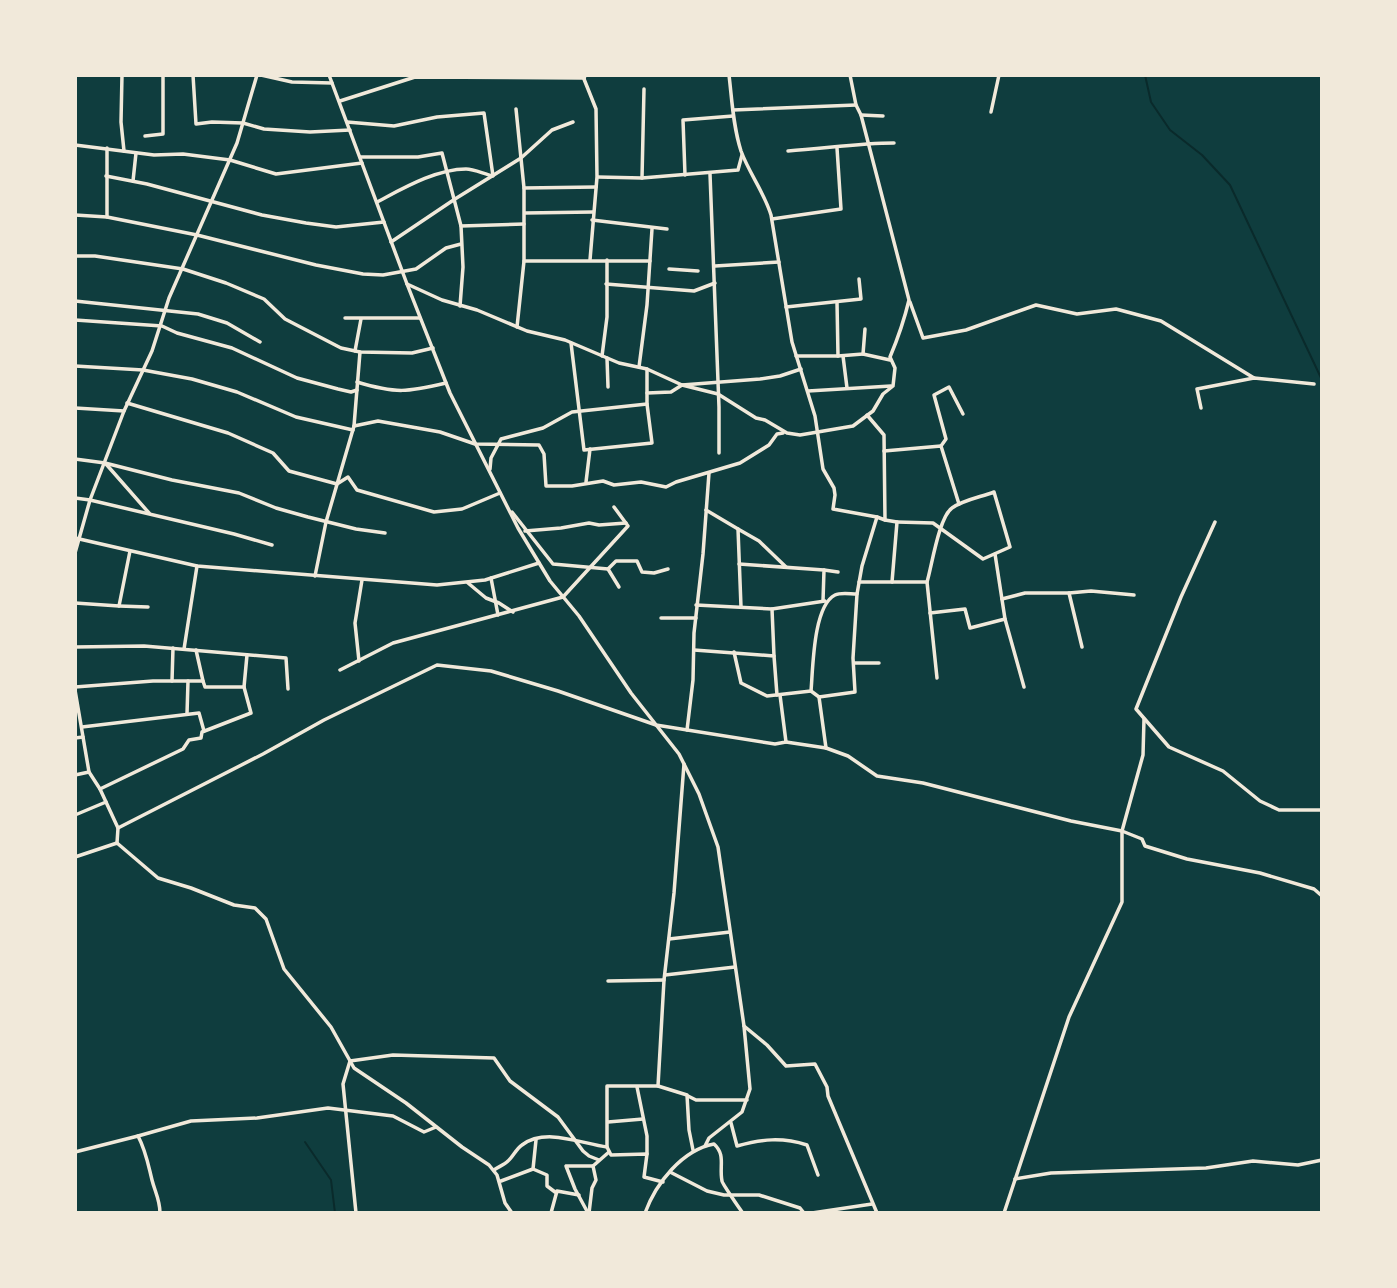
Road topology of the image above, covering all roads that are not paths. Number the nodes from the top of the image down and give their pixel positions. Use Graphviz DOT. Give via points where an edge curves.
graph roads {
  1 [pos="122,75"];
  2 [pos="163,75"];
  3 [pos="193,75"];
  4 [pos="259,75"];
  5 [pos="329,75"];
  6 [pos="729,75"];
  7 [pos="850,75"];
  8 [pos="999,75"];
  9 [pos="461,76"];
  10 [pos="584,76"];
  11 [pos="332,83"];
  12 [pos="644,89"];
  13 [pos="340,102"];
  14 [pos="856,104"];
  15 [pos="516,109"];
  16 [pos="733,113"];
  17 [pos="991,113"];
  18 [pos="861,115"];
  19 [pos="883,116"];
  20 [pos="347,122"];
  21 [pos="573,122"];
  22 [pos="243,123"];
  23 [pos="350,130"];
  24 [pos="145,136"];
  25 [pos="894,142"];
  26 [pos="867,143"];
  27 [pos="75,145"];
  28 [pos="107,148"];
  29 [pos="837,148"];
  30 [pos="124,151"];
  31 [pos="788,151"];
  32 [pos="136,153"];
  33 [pos="742,153"];
  34 [pos="360,157"];
  35 [pos="521,158"];
  36 [pos="230,160"];
  37 [pos="362,163"];
  38 [pos="448,173"];
  39 [pos="710,174"];
  40 [pos="685,175"];
  41 [pos="106,176"];
  42 [pos="493,176"];
  43 [pos="597,177"];
  44 [pos="642,178"];
  45 [pos="133,181"];
  46 [pos="596,187"];
  47 [pos="524,188"];
  48 [pos="455,199"];
  49 [pos="377,202"];
  50 [pos="213,203"];
  51 [pos="593,212"];
  52 [pos="524,213"];
  53 [pos="75,215"];
  54 [pos="107,217"];
  55 [pos="772,219"];
  56 [pos="592,220"];
  57 [pos="384,222"];
  58 [pos="524,224"];
  59 [pos="461,226"];
  60 [pos="652,229"];
  61 [pos="667,229"];
  62 [pos="197,235"];
  63 [pos="391,242"];
  64 [pos="461,244"];
  65 [pos="75,256"];
  66 [pos="590,260"];
  67 [pos="607,260"];
  68 [pos="524,261"];
  69 [pos="650,261"];
  70 [pos="779,262"];
  71 [pos="715,266"];
  72 [pos="183,269"];
  73 [pos="668,269"];
  74 [pos="403,271"];
  75 [pos="698,271"];
  76 [pos="859,279"];
  77 [pos="715,283"];
  78 [pos="407,284"];
  79 [pos="606,284"];
  80 [pos="648,288"];
  81 [pos="75,300"];
  82 [pos="909,300"];
  83 [pos="837,302"];
  84 [pos="460,306"];
  85 [pos="786,307"];
  86 [pos="166,309"];
  87 [pos="345,317"];
  88 [pos="421,317"];
  89 [pos="361,318"];
  90 [pos="75,320"];
  91 [pos="162,326"];
  92 [pos="517,327"];
  93 [pos="866,329"];
  94 [pos="260,342"];
  95 [pos="571,343"];
  96 [pos="433,348"];
  97 [pos="358,352"];
  98 [pos="863,354"];
  99 [pos="796,356"];
  100 [pos="841,356"];
  101 [pos="605,357"];
  102 [pos="890,360"];
  103 [pos="75,366"];
  104 [pos="639,367"];
  105 [pos="647,369"];
  106 [pos="801,369"];
  107 [pos="142,370"];
  108 [pos="1254,378"];
  109 [pos="357,382"];
  110 [pos="717,382"];
  111 [pos="446,383"];
  112 [pos="1314,384"];
  113 [pos="682,385"];
  114 [pos="893,386"];
  115 [pos="608,387"];
  116 [pos="848,388"];
  117 [pos="357,390"];
  118 [pos="807,391"];
  119 [pos="647,393"];
  120 [pos="718,394"];
  121 [pos="127,403"];
  122 [pos="647,404"];
  123 [pos="75,408"];
  124 [pos="1201,408"];
  125 [pos="124,411"];
  126 [pos="579,412"];
  127 [pos="963,414"];
  128 [pos="867,415"];
  129 [pos="354,428"];
  130 [pos="817,431"];
  131 [pos="785,432"];
  132 [pos="498,443"];
  133 [pos="475,444"];
  134 [pos="941,446"];
  135 [pos="590,449"];
  136 [pos="884,451"];
  137 [pos="719,453"];
  138 [pos="75,459"];
  139 [pos="105,463"];
  140 [pos="710,471"];
  141 [pos="489,472"];
  142 [pos="586,483"];
  143 [pos="337,484"];
  144 [pos="500,493"];
  145 [pos="75,498"];
  146 [pos="90,499"];
  147 [pos="504,501"];
  148 [pos="959,504"];
  149 [pos="614,507"];
  150 [pos="706,510"];
  151 [pos="150,515"];
  152 [pos="877,517"];
  153 [pos="885,520"];
  154 [pos="326,522"];
  155 [pos="897,522"];
  156 [pos="1215,522"];
  157 [pos="626,523"];
  158 [pos="738,529"];
  159 [pos="941,529"];
  160 [pos="525,531"];
  161 [pos="385,533"];
  162 [pos="77,539"];
  163 [pos="272,545"];
  164 [pos="130,551"];
  165 [pos="75,553"];
  166 [pos="995,554"];
  167 [pos="539,563"];
  168 [pos="740,564"];
  169 [pos="197,566"];
  170 [pos="592,567"];
  171 [pos="786,567"];
  172 [pos="608,569"];
  173 [pos="667,569"];
  174 [pos="824,570"];
  175 [pos="838,572"];
  176 [pos="315,577"];
  177 [pos="491,578"];
  178 [pos="362,580"];
  179 [pos="467,582"];
  180 [pos="859,582"];
  181 [pos="892,582"];
  182 [pos="927,582"];
  183 [pos="619,587"];
  184 [pos="1069,593"];
  185 [pos="857,594"];
  186 [pos="1135,595"];
  187 [pos="563,597"];
  188 [pos="1002,599"];
  189 [pos="826,600"];
  190 [pos="495,601"];
  191 [pos="75,603"];
  192 [pos="696,605"];
  193 [pos="120,606"];
  194 [pos="148,607"];
  195 [pos="741,607"];
  196 [pos="772,608"];
  197 [pos="513,612"];
  198 [pos="930,613"];
  199 [pos="498,615"];
  200 [pos="661,618"];
  201 [pos="696,618"];
  202 [pos="1005,619"];
  203 [pos="75,647"];
  204 [pos="1082,647"];
  205 [pos="173,648"];
  206 [pos="184,649"];
  207 [pos="196,650"];
  208 [pos="694,650"];
  209 [pos="734,652"];
  210 [pos="247,655"];
  211 [pos="774,656"];
  212 [pos="359,662"];
  213 [pos="854,663"];
  214 [pos="879,663"];
  215 [pos="340,670"];
  216 [pos="937,678"];
  217 [pos="172,681"];
  218 [pos="188,681"];
  219 [pos="203,681"];
  220 [pos="244,687"];
  221 [pos="1024,687"];
  222 [pos="75,688"];
  223 [pos="288,689"];
  224 [pos="811,691"];
  225 [pos="778,695"];
  226 [pos="818,696"];
  227 [pos="76,703"];
  228 [pos="187,714"];
  229 [pos="1144,719"];
  230 [pos="656,725"];
  231 [pos="82,727"];
  232 [pos="204,731"];
  233 [pos="687,731"];
  234 [pos="83,737"];
  235 [pos="75,738"];
  236 [pos="786,742"];
  237 [pos="826,748"];
  238 [pos="684,764"];
  239 [pos="89,772"];
  240 [pos="75,775"];
  241 [pos="100,789"];
  242 [pos="106,802"];
  243 [pos="1322,810"];
  244 [pos="75,815"];
  245 [pos="118,828"];
  246 [pos="1122,831"];
  247 [pos="117,844"];
  248 [pos="75,856"];
  249 [pos="1322,896"];
  250 [pos="730,932"];
  251 [pos="668,939"];
  252 [pos="736,967"];
  253 [pos="664,978"];
  254 [pos="608,981"];
  255 [pos="744,1026"];
  256 [pos="350,1061"];
  257 [pos="658,1086"];
  258 [pos="637,1087"];
  259 [pos="687,1095"];
  260 [pos="747,1100"];
  261 [pos="345,1109"];
  262 [pos="643,1119"];
  263 [pos="608,1122"];
  264 [pos="731,1123"];
  265 [pos="436,1127"];
  266 [pos="138,1136"];
  267 [pos="574,1139"];
  268 [pos="536,1140"];
  269 [pos="705,1146"];
  270 [pos="608,1149"];
  271 [pos="693,1150"];
  272 [pos="75,1152"];
  273 [pos="647,1154"];
  274 [pos="599,1160"];
  275 [pos="1322,1160"];
  276 [pos="593,1166"];
  277 [pos="534,1169"];
  278 [pos="494,1170"];
  279 [pos="670,1172"];
  280 [pos="818,1174"];
  281 [pos="1015,1179"];
  282 [pos="500,1182"];
  283 [pos="663,1182"];
  284 [pos="555,1192"];
  285 [pos="579,1195"];
  286 [pos="733,1195"];
  287 [pos="873,1204"];
  288 [pos="160,1213"];
  289 [pos="356,1213"];
  290 [pos="512,1213"];
  291 [pos="551,1213"];
  292 [pos="589,1213"];
  293 [pos="645,1213"];
  294 [pos="743,1213"];
  295 [pos="804,1213"];
  296 [pos="812,1213"];
  297 [pos="877,1213"];
  298 [pos="1004,1213"];
  1 -- 30 [label="street"];
  2 -- 24 [label="street" via="163,134"];
  3 -- 22 [label="street" via="196,124"];
  4 -- 11 [label="street"];
  4 -- 22 [label="street"];
  5 -- 11 [label="street"];
  6 -- 16 [label="street"];
  7 -- 14 [label="street"];
  8 -- 17 [label="street"];
  9 -- 10 [label="street"];
  9 -- 13 [label="street" via="415,77"];
  10 -- 43 [label="street" via="596,108"];
  11 -- 13 [label="street"];
  12 -- 44 [label="street"];
  13 -- 20 [label="street"];
  14 -- 16 [label="street"];
  14 -- 18 [label="street"];
  15 -- 35 [label="street"];
  16 -- 33 [label="street"];
  16 -- 40 [label="street" via="683,120"];
  18 -- 19 [label="street"];
  18 -- 26 [label="street"];
  20 -- 23 [label="street"];
  20 -- 42 [label="street" via="394,126 484,113"];
  21 -- 35 [label="street" via="552,130"];
  22 -- 23 [label="street" via="264,129"];
  22 -- 36 [label="street"];
  23 -- 34 [label="street"];
  25 -- 26 [label="street"];
  26 -- 29 [label="street"];
  26 -- 82 [label="street"];
  27 -- 28 [label="street"];
  28 -- 30 [label="street"];
  28 -- 41 [label="street"];
  29 -- 31 [label="street"];
  29 -- 55 [label="street" via="841,209"];
  30 -- 32 [label="street"];
  32 -- 36 [label="street"];
  32 -- 45 [label="street"];
  33 -- 39 [label="street" via="738,170"];
  33 -- 55 [label="street" via="765,195"];
  34 -- 37 [label="street"];
  34 -- 38 [label="street" via="442,153"];
  35 -- 42 [label="street"];
  35 -- 47 [label="street"];
  36 -- 37 [label="street" via="276,174"];
  36 -- 50 [label="street"];
  37 -- 49 [label="street"];
  38 -- 42 [label="street" via="466,169"];
  38 -- 48 [label="street"];
  38 -- 49 [label="street" via="426,178"];
  39 -- 40 [label="street"];
  39 -- 71 [label="street"];
  40 -- 44 [label="street"];
  41 -- 45 [label="street"];
  41 -- 54 [label="street"];
  42 -- 48 [label="street"];
  43 -- 44 [label="street"];
  43 -- 46 [label="street"];
  45 -- 50 [label="street"];
  46 -- 47 [label="street"];
  46 -- 51 [label="street"];
  47 -- 52 [label="street"];
  48 -- 59 [label="street"];
  48 -- 63 [label="street"];
  49 -- 57 [label="street"];
  50 -- 57 [label="street" via="336,227"];
  50 -- 62 [label="street"];
  51 -- 52 [label="street"];
  51 -- 56 [label="street"];
  52 -- 58 [label="street"];
  53 -- 54 [label="street"];
  54 -- 62 [label="street"];
  55 -- 70 [label="street"];
  56 -- 60 [label="street"];
  56 -- 66 [label="street"];
  57 -- 63 [label="street"];
  58 -- 59 [label="street"];
  58 -- 68 [label="street"];
  59 -- 64 [label="street"];
  60 -- 61 [label="street"];
  60 -- 69 [label="street"];
  62 -- 72 [label="street"];
  62 -- 74 [label="street" via="363,274"];
  63 -- 74 [label="street"];
  64 -- 74 [label="street" via="446,248 416,269"];
  64 -- 84 [label="street"];
  65 -- 72 [label="street"];
  66 -- 67 [label="street"];
  66 -- 68 [label="street"];
  67 -- 69 [label="street"];
  67 -- 79 [label="street"];
  68 -- 92 [label="street"];
  69 -- 80 [label="street"];
  70 -- 71 [label="street"];
  70 -- 85 [label="street"];
  71 -- 77 [label="street"];
  72 -- 86 [label="street"];
  72 -- 97 [label="street" via="264,299 297,327"];
  73 -- 75 [label="street"];
  74 -- 78 [label="street"];
  76 -- 83 [label="street" via="861,299"];
  77 -- 80 [label="street" via="694,291"];
  77 -- 110 [label="street"];
  78 -- 84 [label="street"];
  78 -- 88 [label="street"];
  79 -- 80 [label="street"];
  79 -- 101 [label="street"];
  80 -- 104 [label="street"];
  81 -- 86 [label="street"];
  82 -- 102 [label="street"];
  82 -- 108 [label="street" via="923,338 966,330 1036,305 1077,314 1116,309 1161,321"];
  83 -- 85 [label="street"];
  83 -- 100 [label="street"];
  84 -- 92 [label="street"];
  85 -- 99 [label="street"];
  86 -- 91 [label="street"];
  86 -- 94 [label="street" via="227,323"];
  87 -- 89 [label="street"];
  88 -- 89 [label="street"];
  88 -- 96 [label="street"];
  89 -- 97 [label="street"];
  90 -- 91 [label="street"];
  91 -- 107 [label="street"];
  91 -- 117 [label="street" via="232,348 297,378"];
  92 -- 95 [label="street"];
  93 -- 98 [label="street"];
  95 -- 101 [label="street"];
  95 -- 126 [label="street"];
  96 -- 97 [label="street" via="412,353"];
  96 -- 111 [label="street"];
  97 -- 109 [label="street"];
  98 -- 100 [label="street"];
  98 -- 102 [label="street"];
  99 -- 100 [label="street"];
  99 -- 106 [label="street"];
  100 -- 116 [label="street"];
  101 -- 104 [label="street"];
  101 -- 115 [label="street"];
  102 -- 114 [label="street" via="895,368"];
  103 -- 107 [label="street"];
  104 -- 105 [label="street"];
  105 -- 113 [label="street"];
  105 -- 119 [label="street"];
  106 -- 110 [label="street" via="760,379"];
  106 -- 118 [label="street"];
  107 -- 121 [label="street"];
  107 -- 129 [label="street" via="224,387 296,417"];
  108 -- 112 [label="street"];
  108 -- 124 [label="street" via="1197,389"];
  109 -- 111 [label="street" via="406,392"];
  109 -- 117 [label="street"];
  110 -- 113 [label="street"];
  110 -- 120 [label="street"];
  111 -- 133 [label="street"];
  113 -- 119 [label="street" via="671,392"];
  113 -- 120 [label="street"];
  114 -- 116 [label="street"];
  114 -- 128 [label="street"];
  116 -- 118 [label="street"];
  117 -- 129 [label="street"];
  118 -- 130 [label="street"];
  119 -- 122 [label="street"];
  120 -- 131 [label="street"];
  120 -- 137 [label="street"];
  121 -- 125 [label="street"];
  121 -- 143 [label="street" via="228,433 273,453 289,471"];
  122 -- 126 [label="street"];
  122 -- 135 [label="street" via="652,443"];
  123 -- 125 [label="street"];
  125 -- 139 [label="street"];
  126 -- 132 [label="street"];
  126 -- 135 [label="street" via="584,450"];
  127 -- 134 [label="street" via="949,387 934,395 946,439"];
  128 -- 130 [label="street" via="853,426"];
  128 -- 136 [label="street" via="884,435"];
  129 -- 133 [label="street" via="377,421 440,432"];
  129 -- 143 [label="street"];
  130 -- 131 [label="street"];
  130 -- 152 [label="street" via="822,469 834,488 833,509"];
  131 -- 140 [label="street" via="740,463"];
  132 -- 133 [label="street"];
  132 -- 141 [label="street"];
  132 -- 142 [label="street" via="539,445 546,486"];
  133 -- 141 [label="street"];
  134 -- 136 [label="street"];
  134 -- 148 [label="street"];
  135 -- 142 [label="street"];
  136 -- 153 [label="street"];
  138 -- 139 [label="street"];
  139 -- 146 [label="street"];
  139 -- 151 [label="street"];
  139 -- 154 [label="street" via="239,493"];
  140 -- 142 [label="street" via="666,487 641,482"];
  140 -- 150 [label="street"];
  141 -- 144 [label="street"];
  143 -- 144 [label="street" via="348,477 357,490 434,512 462,509"];
  143 -- 154 [label="street"];
  144 -- 147 [label="street"];
  145 -- 146 [label="street"];
  146 -- 151 [label="street"];
  146 -- 162 [label="street"];
  147 -- 160 [label="street"];
  147 -- 167 [label="street"];
  148 -- 159 [label="street" via="945,514"];
  148 -- 166 [label="street" via="994,492 1010,547"];
  149 -- 157 [label="street"];
  150 -- 158 [label="street"];
  150 -- 192 [label="street"];
  151 -- 163 [label="street"];
  152 -- 153 [label="street"];
  152 -- 180 [label="street"];
  153 -- 155 [label="street"];
  154 -- 161 [label="street"];
  154 -- 176 [label="street"];
  155 -- 159 [label="street" via="933,523"];
  155 -- 181 [label="street"];
  156 -- 229 [label="street" via="1136,709"];
  157 -- 160 [label="street"];
  157 -- 170 [label="street"];
  158 -- 168 [label="street"];
  158 -- 171 [label="street" via="759,541"];
  159 -- 166 [label="street" via="983,559"];
  159 -- 182 [label="street"];
  160 -- 170 [label="street" via="553,564"];
  162 -- 164 [label="street"];
  162 -- 165 [label="street"];
  164 -- 169 [label="street"];
  164 -- 193 [label="street"];
  166 -- 188 [label="street"];
  167 -- 177 [label="street"];
  167 -- 187 [label="street"];
  168 -- 171 [label="street"];
  168 -- 195 [label="street"];
  169 -- 176 [label="street"];
  169 -- 206 [label="street"];
  170 -- 172 [label="street"];
  170 -- 187 [label="street"];
  171 -- 174 [label="street"];
  172 -- 173 [label="street" via="616,561 637,561 642,572"];
  172 -- 183 [label="street"];
  174 -- 175 [label="street"];
  174 -- 189 [label="street"];
  176 -- 178 [label="street"];
  177 -- 179 [label="street"];
  177 -- 190 [label="street"];
  178 -- 179 [label="street" via="437,585"];
  178 -- 212 [label="street" via="355,623"];
  179 -- 190 [label="street"];
  180 -- 181 [label="street"];
  180 -- 185 [label="street"];
  181 -- 182 [label="street"];
  182 -- 198 [label="street"];
  184 -- 186 [label="street"];
  184 -- 188 [label="street" via="1025,593"];
  184 -- 204 [label="street"];
  185 -- 189 [label="street" via="837,594"];
  185 -- 213 [label="street"];
  187 -- 197 [label="street"];
  187 -- 230 [label="street"];
  188 -- 202 [label="street"];
  189 -- 196 [label="street"];
  189 -- 224 [label="street" via="818,626"];
  190 -- 197 [label="street"];
  190 -- 199 [label="street"];
  191 -- 193 [label="street"];
  192 -- 195 [label="street"];
  192 -- 201 [label="street"];
  193 -- 194 [label="street"];
  195 -- 196 [label="street"];
  196 -- 211 [label="street"];
  197 -- 199 [label="street"];
  198 -- 202 [label="street" via="965,609 970,628"];
  198 -- 216 [label="street"];
  199 -- 212 [label="street" via="393,643"];
  200 -- 201 [label="street"];
  201 -- 208 [label="street"];
  202 -- 221 [label="street"];
  203 -- 205 [label="street"];
  205 -- 206 [label="street"];
  205 -- 217 [label="street"];
  206 -- 207 [label="street"];
  207 -- 210 [label="street"];
  207 -- 219 [label="street"];
  208 -- 209 [label="street"];
  208 -- 233 [label="street"];
  209 -- 211 [label="street"];
  209 -- 225 [label="street" via="741,683 767,696"];
  210 -- 220 [label="street"];
  210 -- 223 [label="street" via="286,659"];
  211 -- 225 [label="street"];
  212 -- 215 [label="street"];
  213 -- 214 [label="street"];
  213 -- 226 [label="street" via="855,692"];
  217 -- 218 [label="street"];
  217 -- 222 [label="street"];
  218 -- 219 [label="street"];
  218 -- 228 [label="street"];
  219 -- 220 [label="street" via="205,687"];
  220 -- 232 [label="street" via="251,713"];
  222 -- 227 [label="street"];
  224 -- 225 [label="street"];
  224 -- 226 [label="street"];
  225 -- 236 [label="street"];
  226 -- 237 [label="street"];
  227 -- 231 [label="street"];
  228 -- 231 [label="street"];
  228 -- 232 [label="street" via="199,713"];
  229 -- 243 [label="street" via="1169,747 1223,771 1260,802 1279,810"];
  229 -- 246 [label="street" via="1143,755"];
  230 -- 233 [label="street"];
  230 -- 238 [label="street"];
  230 -- 245 [label="street" via="491,671 437,666"];
  231 -- 234 [label="street"];
  232 -- 241 [label="street" via="183,749"];
  233 -- 236 [label="street"];
  234 -- 235 [label="street"];
  234 -- 239 [label="street"];
  236 -- 237 [label="street"];
  237 -- 246 [label="street" via="848,756 877,776"];
  238 -- 250 [label="street" via="718,847"];
  238 -- 251 [label="street"];
  239 -- 240 [label="street"];
  239 -- 241 [label="street"];
  241 -- 242 [label="street"];
  242 -- 244 [label="street"];
  242 -- 245 [label="street"];
  245 -- 247 [label="street"];
  246 -- 249 [label="street" via="1142,839 1145,846 1260,873 1314,889"];
  246 -- 281 [label="street" via="1122,902 1069,1017"];
  247 -- 248 [label="street"];
  247 -- 256 [label="street" via="158,878 255,908 266,919 284,969 331,1027"];
  250 -- 251 [label="street"];
  250 -- 252 [label="street"];
  251 -- 253 [label="street"];
  252 -- 253 [label="street"];
  252 -- 255 [label="street"];
  253 -- 254 [label="street"];
  253 -- 257 [label="street"];
  255 -- 260 [label="street"];
  255 -- 287 [label="street" via="786,1066 815,1064"];
  256 -- 261 [label="street" via="344,1084"];
  256 -- 265 [label="street" via="357,1071"];
  256 -- 267 [label="street" via="393,1055 494,1058 510,1081 558,1117"];
  257 -- 258 [label="street"];
  257 -- 259 [label="street"];
  258 -- 262 [label="street"];
  258 -- 263 [label="street" via="607,1086"];
  259 -- 260 [label="street" via="696,1100"];
  259 -- 271 [label="street"];
  260 -- 264 [label="street"];
  261 -- 265 [label="street" via="393,1116 424,1132"];
  261 -- 266 [label="street" via="191,1121"];
  261 -- 289 [label="street"];
  262 -- 263 [label="street"];
  262 -- 273 [label="street"];
  263 -- 270 [label="street"];
  264 -- 269 [label="street"];
  264 -- 280 [label="street" via="737,1146 770,1139 807,1145"];
  265 -- 278 [label="street"];
  266 -- 272 [label="street"];
  266 -- 288 [label="street" via="160,1199"];
  267 -- 268 [label="street"];
  267 -- 270 [label="street"];
  267 -- 274 [label="street"];
  268 -- 277 [label="street"];
  268 -- 278 [label="street" via="523,1143"];
  269 -- 271 [label="street"];
  269 -- 286 [label="street" via="714,1144 721,1152 722,1180"];
  270 -- 273 [label="street" via="611,1155"];
  270 -- 274 [label="street"];
  271 -- 279 [label="street"];
  273 -- 283 [label="street" via="644,1177"];
  274 -- 276 [label="street"];
  275 -- 281 [label="street" via="1298,1165 1253,1161 1206,1168 1051,1173"];
  276 -- 285 [label="street" via="566,1166"];
  276 -- 292 [label="street" via="596,1180"];
  277 -- 282 [label="street"];
  277 -- 284 [label="street" via="547,1175 547,1186"];
  278 -- 282 [label="street"];
  279 -- 283 [label="street"];
  279 -- 286 [label="street" via="707,1191"];
  281 -- 298 [label="street"];
  282 -- 290 [label="street"];
  283 -- 293 [label="street"];
  284 -- 285 [label="street"];
  284 -- 291 [label="street"];
  285 -- 292 [label="street"];
  286 -- 294 [label="street"];
  286 -- 295 [label="street" via="759,1195"];
  287 -- 296 [label="street"];
  287 -- 297 [label="street"];
}
